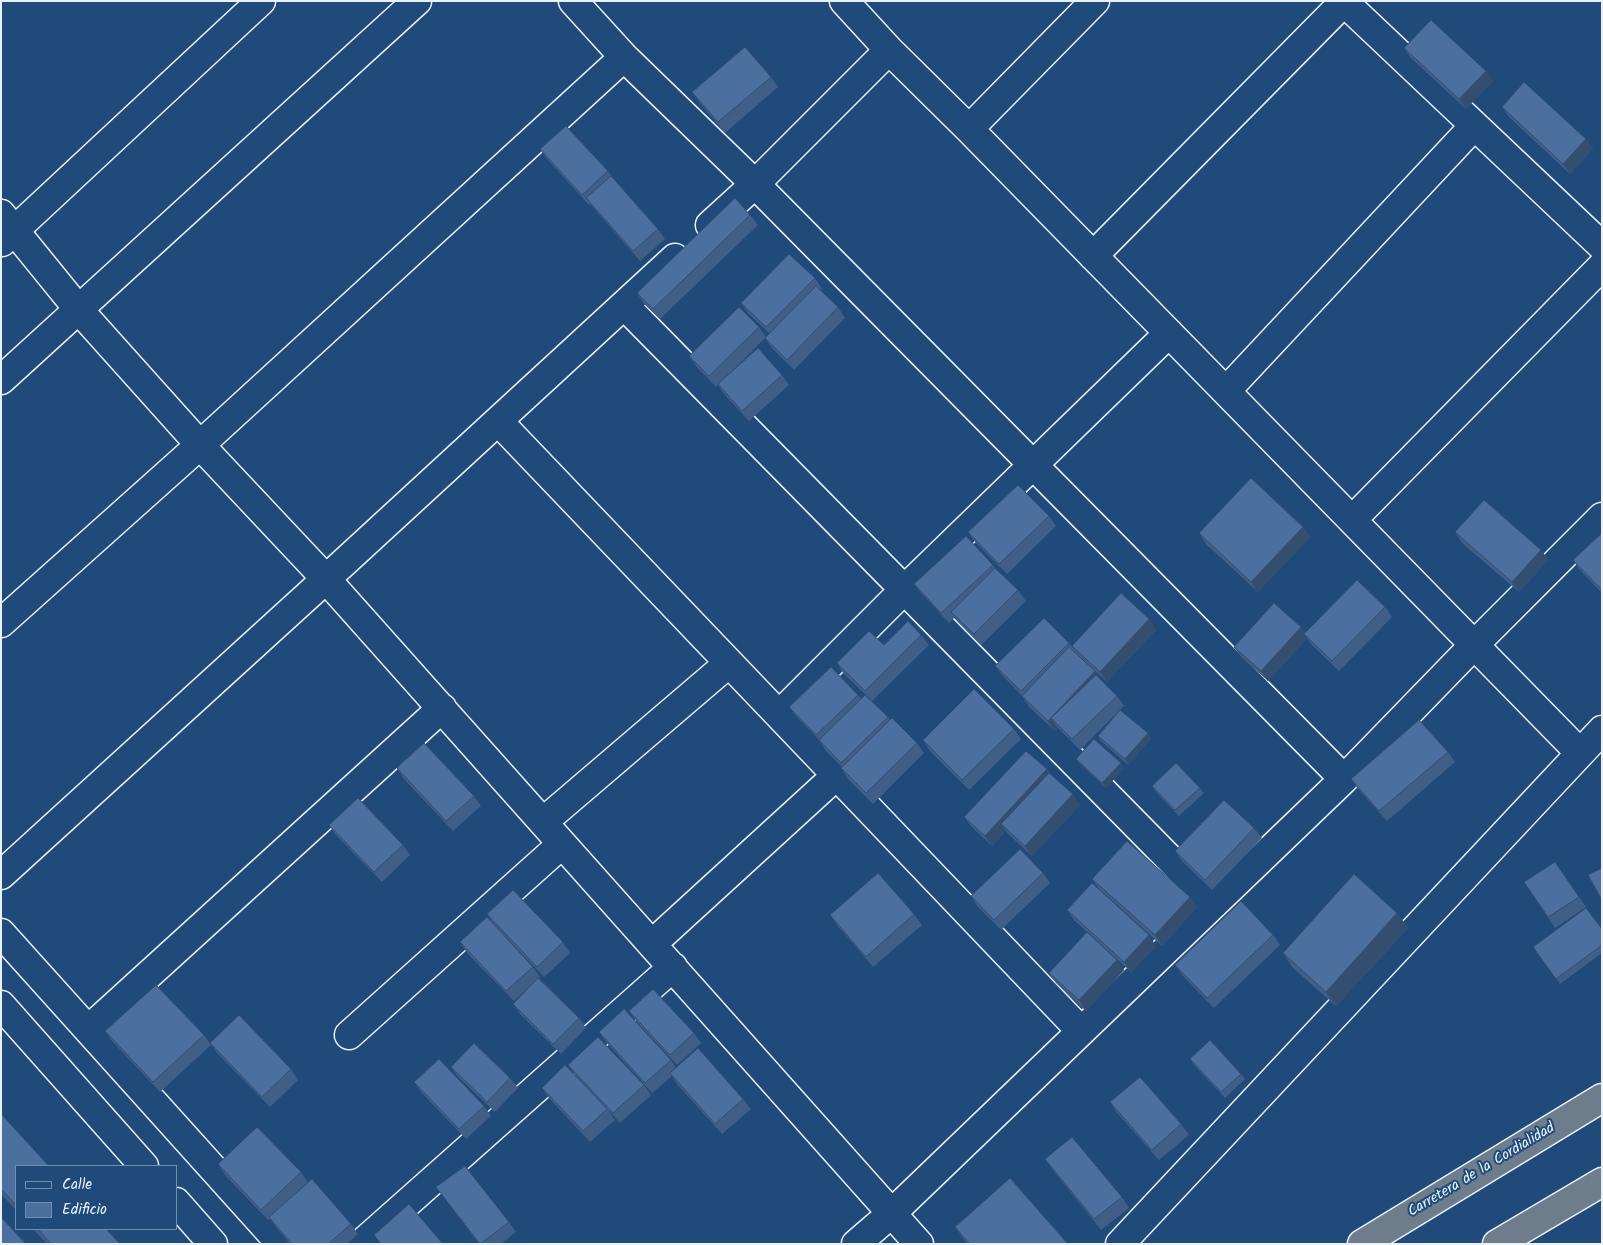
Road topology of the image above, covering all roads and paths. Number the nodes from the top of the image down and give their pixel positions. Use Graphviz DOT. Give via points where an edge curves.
graph roads {
  1 [pos="261,1"];
  2 [pos="417,1"];
  3 [pos="573,1"];
  4 [pos="844,1"];
  5 [pos="1095,1"];
  6 [pos="1344,2"];
  7 [pos="889,50"];
  8 [pos="624,57"];
  9 [pos="1474,126"];
  10 [pos="969,129"];
  11 [pos="755,184"];
  12 [pos="6,229"];
  13 [pos="1602,246"];
  14 [pos="1093,256"];
  15 [pos="1602,266"];
  16 [pos="624,305"];
  17 [pos="79,310"];
  18 [pos="1169,333"];
  19 [pos="1,380"];
  20 [pos="1226,391"];
  21 [pos="498,421"];
  22 [pos="200,445"];
  23 [pos="1034,466"];
  24 [pos="1602,517"];
  25 [pos="1352,520"];
  26 [pos="326,579"];
  27 [pos="904,590"];
  28 [pos="1,623"];
  29 [pos="1474,645"];
  30 [pos="729,663"];
  31 [pos="442,708"];
  32 [pos="779,715"];
  33 [pos="1602,730"];
  34 [pos="1580,753"];
  35 [pos="837,775"];
  36 [pos="1344,779"];
  37 [pos="543,822"];
  38 [pos="562,844"];
  39 [pos="1,875"];
  40 [pos="1214,904"];
  41 [pos="1,933"];
  42 [pos="652,944"];
  43 [pos="672,967"];
  44 [pos="1,1005"];
  45 [pos="89,1029"];
  46 [pos="1081,1031"];
  47 [pos="349,1036"];
  48 [pos="1602,1098"];
  49 [pos="143,1165"];
  50 [pos="1602,1182"];
  51 [pos="178,1204"];
  52 [pos="892,1213"];
  53 [pos="213,1244"];
  54 [pos="281,1244"];
  55 [pos="362,1244"];
  56 [pos="856,1244"];
  57 [pos="919,1244"];
  58 [pos="1120,1244"];
  59 [pos="1362,1244"];
  60 [pos="1497,1244"];
  1 -- 12 [label="street"];
  2 -- 17 [label="street"];
  3 -- 8 [label="street"];
  4 -- 7 [label="street"];
  5 -- 10 [label="street"];
  6 -- 9 [label="street"];
  6 -- 14 [label="street"];
  7 -- 10 [label="street"];
  7 -- 11 [label="street"];
  8 -- 11 [label="street"];
  8 -- 22 [label="street"];
  9 -- 13 [label="street"];
  9 -- 20 [label="street"];
  10 -- 14 [label="street"];
  11 -- 16 [label="street"];
  11 -- 23 [label="street"];
  12 -- 17 [label="street"];
  14 -- 18 [label="street"];
  15 -- 25 [label="street"];
  16 -- 21 [label="street"];
  16 -- 27 [label="street"];
  17 -- 19 [label="street"];
  17 -- 22 [label="street"];
  18 -- 20 [label="street"];
  18 -- 23 [label="street"];
  20 -- 25 [label="street"];
  21 -- 26 [label="street"];
  21 -- 30 [label="street"];
  22 -- 26 [label="street"];
  22 -- 28 [label="street"];
  23 -- 27 [label="street"];
  23 -- 36 [label="street"];
  24 -- 29 [label="street"];
  25 -- 29 [label="street"];
  26 -- 31 [label="street"];
  26 -- 39 [label="street"];
  27 -- 32 [label="street"];
  27 -- 40 [label="street"];
  29 -- 34 [label="street"];
  29 -- 36 [label="street"];
  30 -- 32 [label="street"];
  30 -- 37 [label="street"];
  31 -- 37 [label="street"];
  31 -- 45 [label="street"];
  32 -- 35 [label="street"];
  33 -- 34 [label="street"];
  34 -- 58 [label="street"];
  35 -- 42 [label="street"];
  35 -- 46 [label="street"];
  36 -- 40 [label="street"];
  37 -- 38 [label="street"];
  38 -- 42 [label="street"];
  38 -- 47 [label="street"];
  40 -- 46 [label="street"];
  41 -- 45 [label="street"];
  42 -- 43 [label="street"];
  43 -- 52 [label="street"];
  43 -- 55 [label="street"];
  44 -- 49 [label="street"];
  45 -- 54 [label="street"];
  46 -- 52 [label="street"];
  48 -- 59 [label="highway, Carretera de la Cordialidad"];
  50 -- 60 [label="highway"];
  51 -- 53 [label="street"];
  52 -- 56 [label="street"];
  52 -- 57 [label="street"];
}
